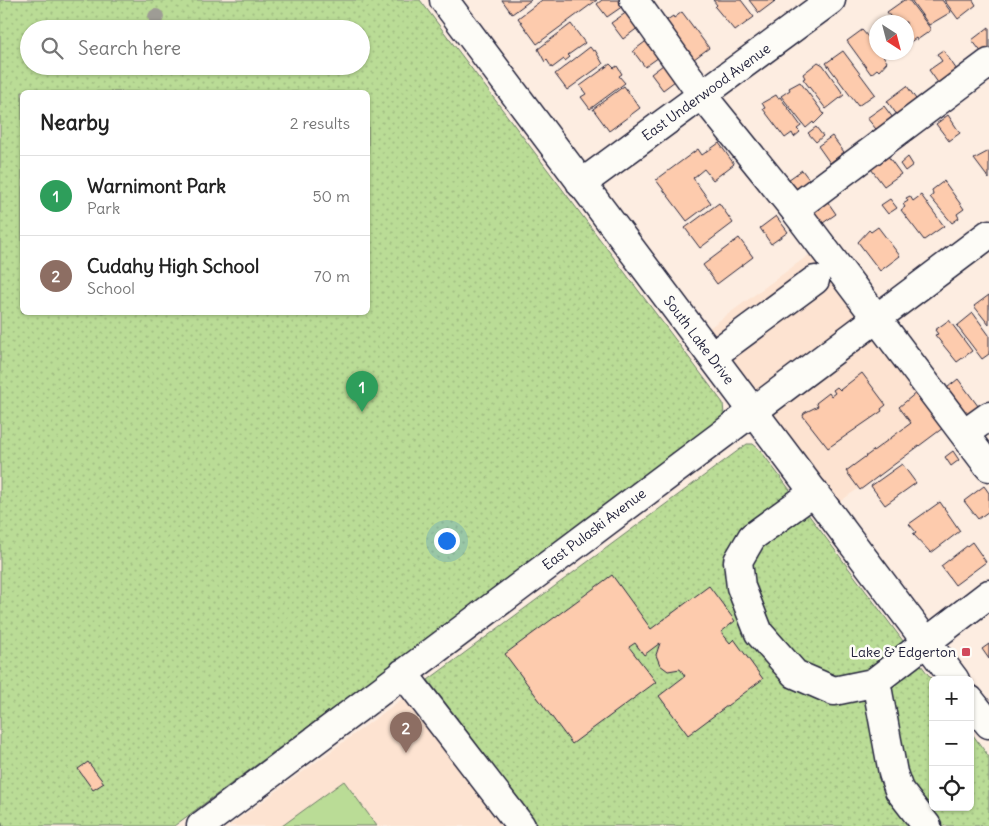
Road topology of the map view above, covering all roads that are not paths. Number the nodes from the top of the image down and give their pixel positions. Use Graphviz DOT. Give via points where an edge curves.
graph roads {
  1 [pos="444,0"];
  2 [pos="634,0"];
  3 [pos="830,0"];
  4 [pos="989,63"];
  5 [pos="702,95"];
  6 [pos="581,184"];
  7 [pos="794,209"];
  8 [pos="989,234"];
  9 [pos="815,280"];
  10 [pos="876,318"];
  11 [pos="712,356"];
  12 [pos="752,410"];
  13 [pos="989,416"];
  14 [pos="964,434"];
  15 [pos="989,467"];
  16 [pos="814,492"];
  17 [pos="989,594"];
  18 [pos="925,642"];
  19 [pos="403,673"];
  20 [pos="952,676"];
  21 [pos="876,680"];
  22 [pos="974,705"];
  23 [pos="989,724"];
  24 [pos="200,826"];
  25 [pos="521,826"];
  26 [pos="927,826"];
  1 -- 6 [label="street, South Lake Drive"];
  2 -- 5 [label="street"];
  3 -- 5 [label="street, East Underwood Avenue"];
  4 -- 7 [label="street"];
  5 -- 6 [label="street, East Underwood Avenue"];
  5 -- 7 [label="street"];
  6 -- 11 [label="street, South Lake Drive"];
  7 -- 10 [label="street"];
  8 -- 10 [label="street, East Pulaski Avenue"];
  9 -- 11 [label="street"];
  10 -- 12 [label="street, East Pulaski Avenue"];
  10 -- 14 [label="street"];
  11 -- 12 [label="street, South Lake Drive"];
  12 -- 16 [label="street, South Lake Drive"];
  12 -- 19 [label="street, East Pulaski Avenue"];
  13 -- 14 [label="street"];
  14 -- 15 [label="street"];
  16 -- 18 [label="street, South Lake Drive"];
  16 -- 21 [label="street" via="752,537 738,561 741,587 758,632 795,674 834,690"];
  17 -- 18 [label="street"];
  18 -- 20 [label="street, South Lake Drive"];
  18 -- 21 [label="street"];
  19 -- 24 [label="street, East Pulaski Avenue"];
  19 -- 25 [label="street"];
  21 -- 26 [label="street" via="893,773 899,790"];
  22 -- 23 [label="street"];
}
